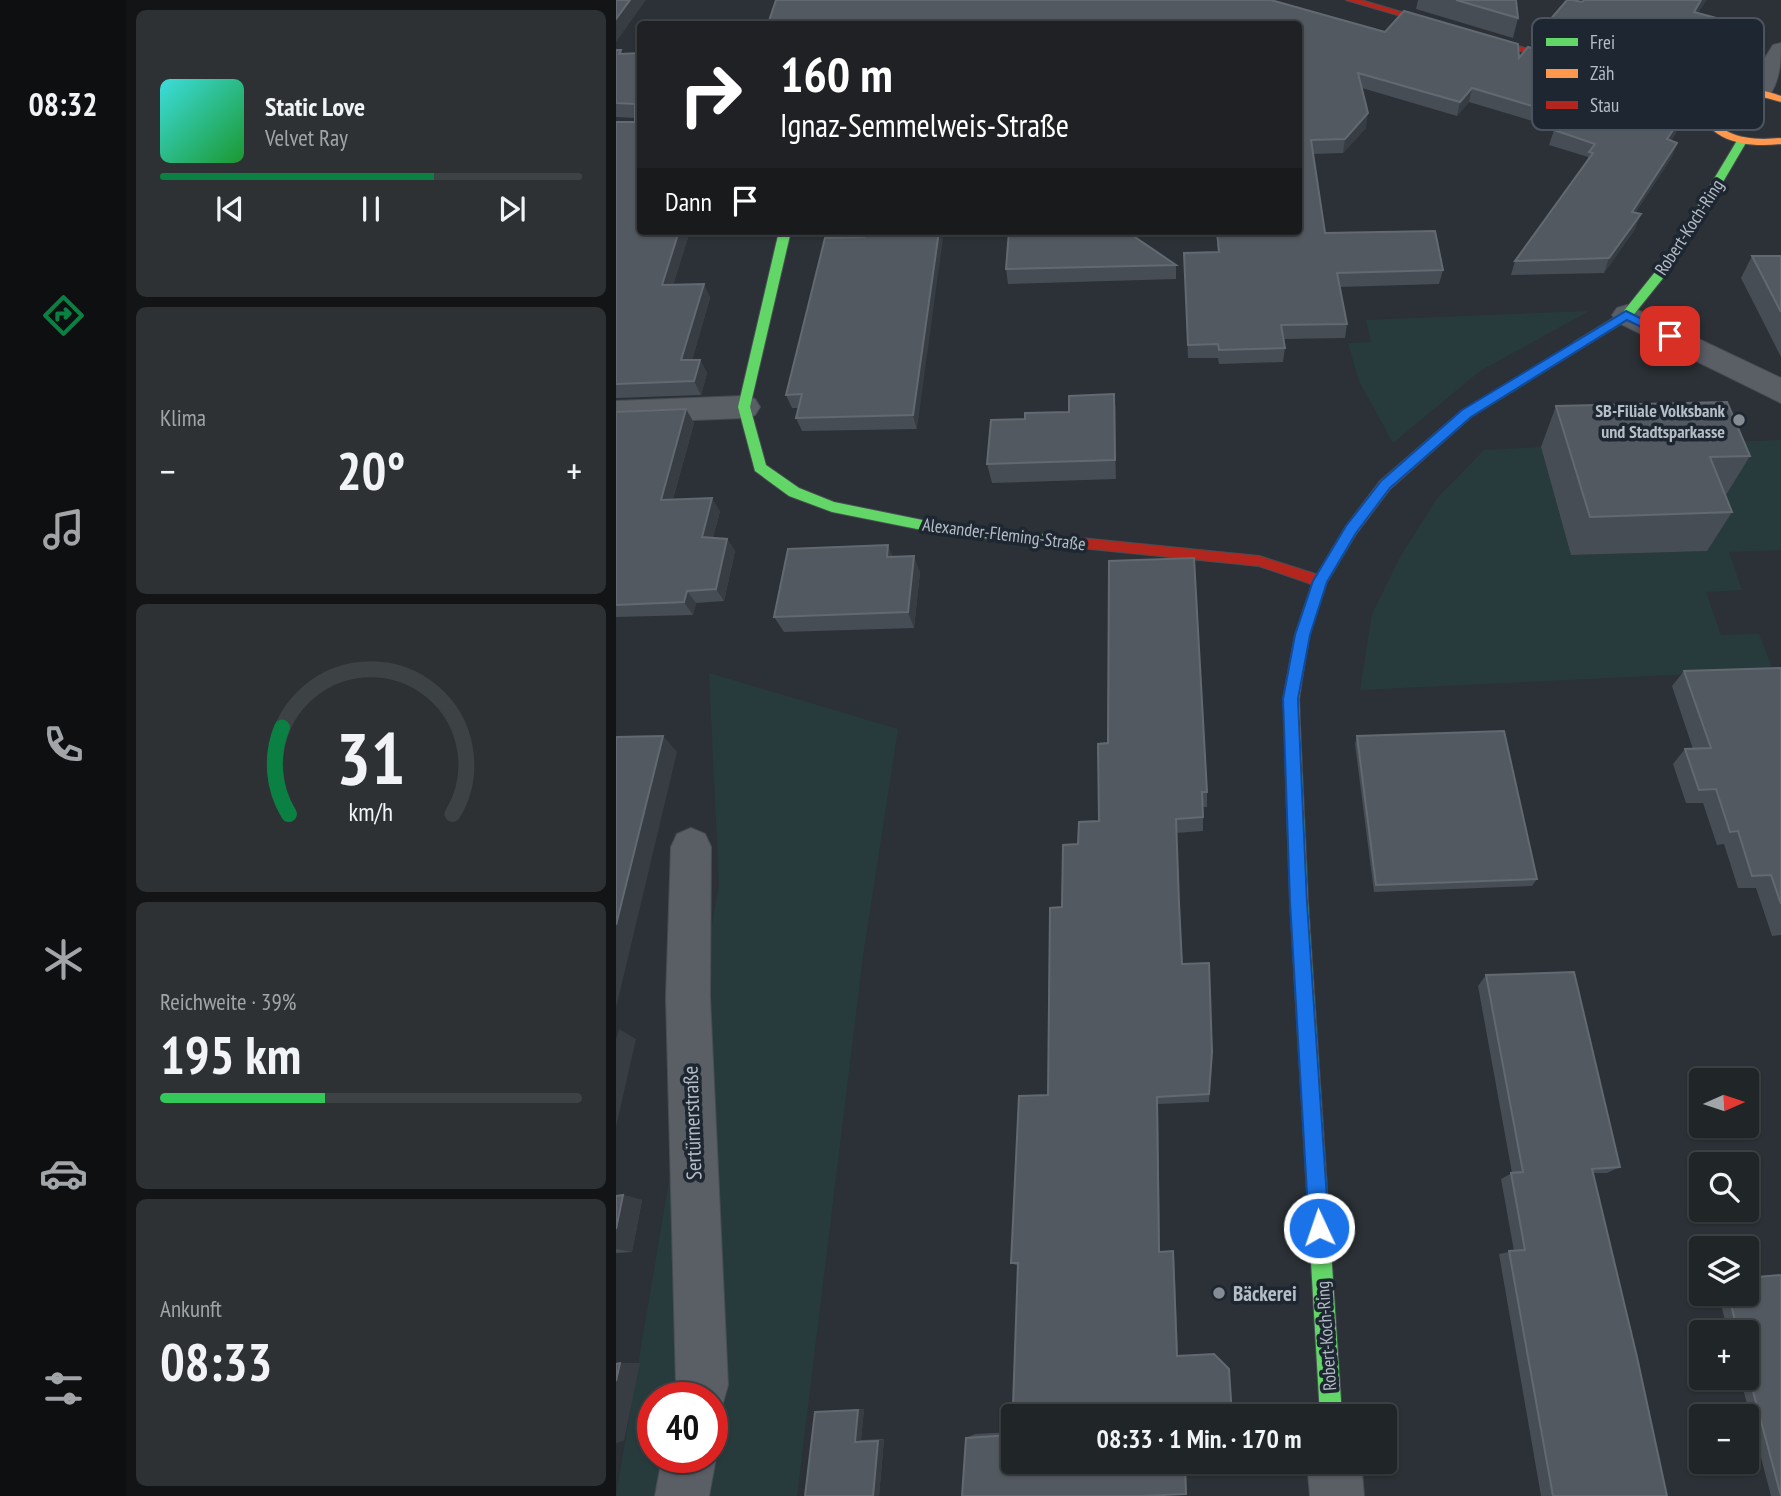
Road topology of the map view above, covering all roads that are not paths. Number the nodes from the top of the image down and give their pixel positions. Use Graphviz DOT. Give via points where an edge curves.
graph roads {
  1 [pos="1352,0"];
  2 [pos="1781,50"];
  3 [pos="1532,52"];
  4 [pos="1770,95"];
  5 [pos="1717,130"];
  6 [pos="1742,141"];
  7 [pos="1781,141"];
  8 [pos="784,235"];
  9 [pos="1626,315"];
  10 [pos="1781,392"];
  11 [pos="744,407"];
  12 [pos="616,412"];
  13 [pos="1320,581"];
  14 [pos="691,847"];
  15 [pos="701,1382"];
  16 [pos="1330,1404"];
  17 [pos="686,1473"];
  18 [pos="1335,1474"];
  19 [pos="682,1496"];
  20 [pos="1336,1496"];
  1 -- 3 [label="street"];
  2 -- 4 [label="street"];
  5 -- 6 [label="street"];
  6 -- 7 [label="street"];
  6 -- 9 [label="street, Robert-Koch-Ring" via="1672,259"];
  8 -- 11 [label="street, Alexander-Fleming-Straße"];
  9 -- 10 [label="street"];
  9 -- 13 [label="street, Robert-Koch-Ring" via="1466,414 1385,485"];
  11 -- 12 [label="street"];
  11 -- 13 [label="street, Alexander-Fleming-Straße" via="760,468 794,492 832,508 947,530 1259,561"];
  13 -- 16 [label="street, Robert-Koch-Ring" via="1302,635 1290,699"];
  14 -- 15 [label="street, Sertürnerstraße" via="688,998"];
  17 -- 19 [label="street"];
  18 -- 20 [label="street"];
}
